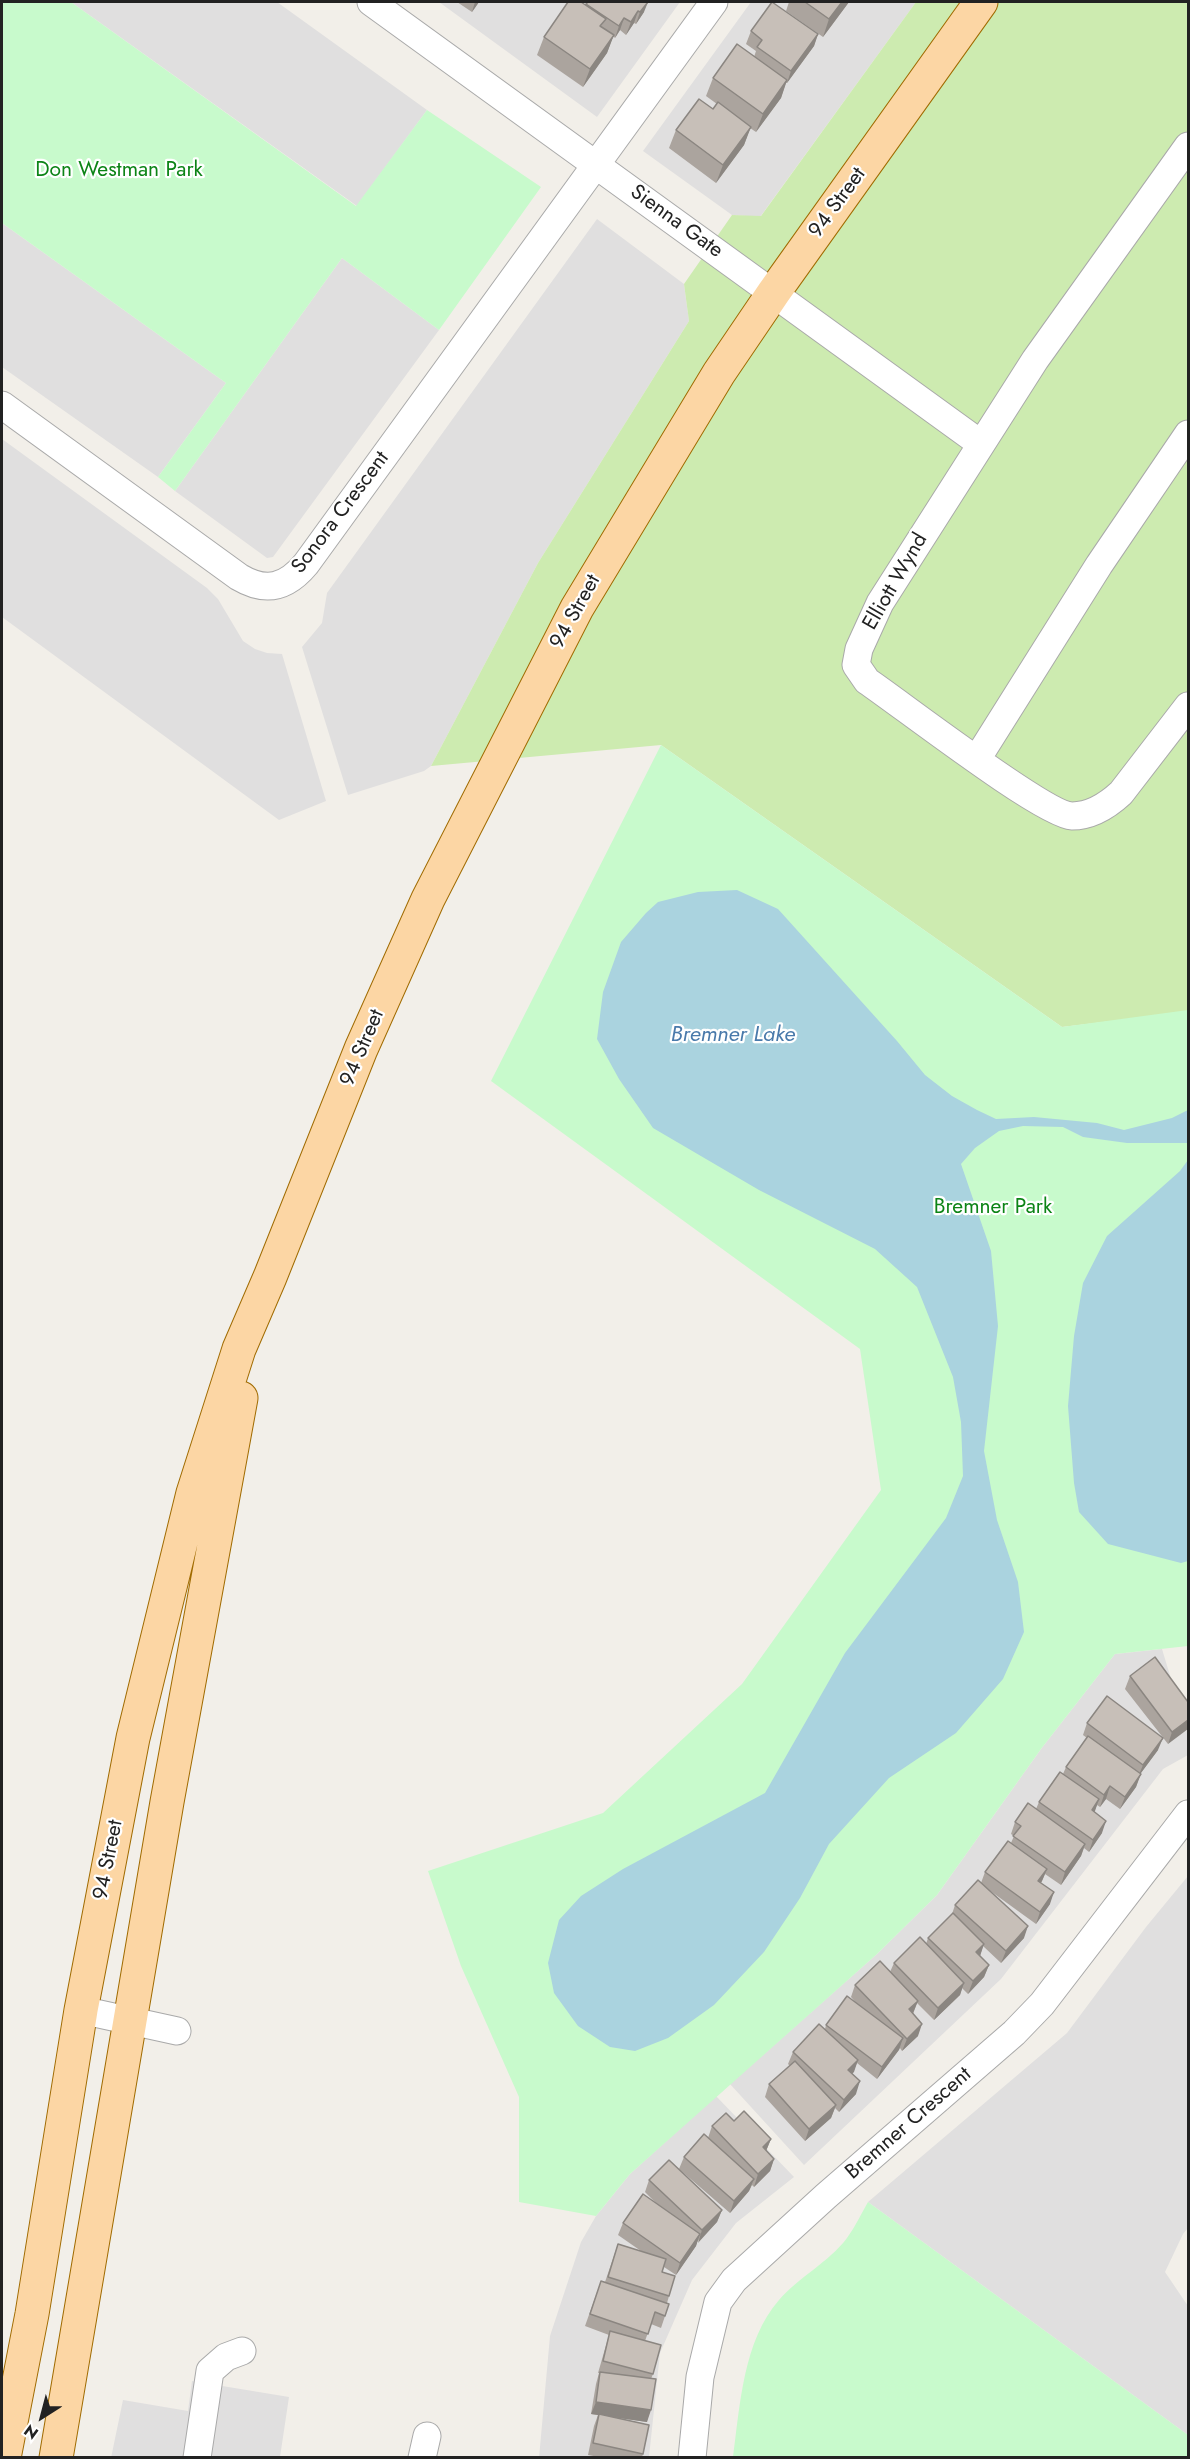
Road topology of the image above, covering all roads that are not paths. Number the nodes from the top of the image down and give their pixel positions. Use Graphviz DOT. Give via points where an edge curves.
graph roads {
  1 [pos="371,2"];
  2 [pos="714,2"];
  3 [pos="981,2"];
  4 [pos="1188,146"];
  5 [pos="595,163"];
  6 [pos="774,292"];
  7 [pos="2,405"];
  8 [pos="1188,434"];
  9 [pos="981,444"];
  10 [pos="1188,706"];
  11 [pos="977,759"];
  12 [pos="270,1277"];
  13 [pos="1188,1814"];
  14 [pos="81,2010"];
  15 [pos="130,2022"];
  16 [pos="177,2031"];
  17 [pos="242,2351"];
  18 [pos="4,2457"];
  19 [pos="56,2457"];
  20 [pos="197,2457"];
  21 [pos="692,2457"];
  1 -- 5 [label="street, Sienna Gate"];
  2 -- 5 [label="street, Sonora Crescent"];
  3 -- 6 [label="main road, 94 Street"];
  4 -- 9 [label="street, Elliott Wynd" via="1067,314"];
  5 -- 6 [label="street, Sienna Gate"];
  5 -- 7 [label="street, Sonora Crescent" via="306,564 288,583 260,586 239,577"];
  6 -- 9 [label="street, Sienna Gate"];
  6 -- 12 [label="main road, 94 Street" via="628,520 528,701 414,931"];
  8 -- 11 [label="street" via="1099,565"];
  9 -- 11 [label="street, Elliott Wynd" via="880,603 856,665 867,681"];
  10 -- 11 [label="street, Elliott Wynd" via="1121,793 1093,812 1072,816 1053,810"];
  12 -- 14 [label="main road, 94 Street" via="239,1349 193,1493 133,1738"];
  12 -- 15 [label="main road, 94 Street" via="233,1438"];
  13 -- 21 [label="street, Bremner Crescent" via="1042,2004 1014,2033 734,2280 718,2302 707,2343"];
  14 -- 15 [label="street"];
  14 -- 18 [label="main road, 94 Street" via="32,2314"];
  15 -- 16 [label="street"];
  15 -- 19 [label="main road, 94 Street"];
  17 -- 20 [label="street" via="226,2357 210,2371"];
}
